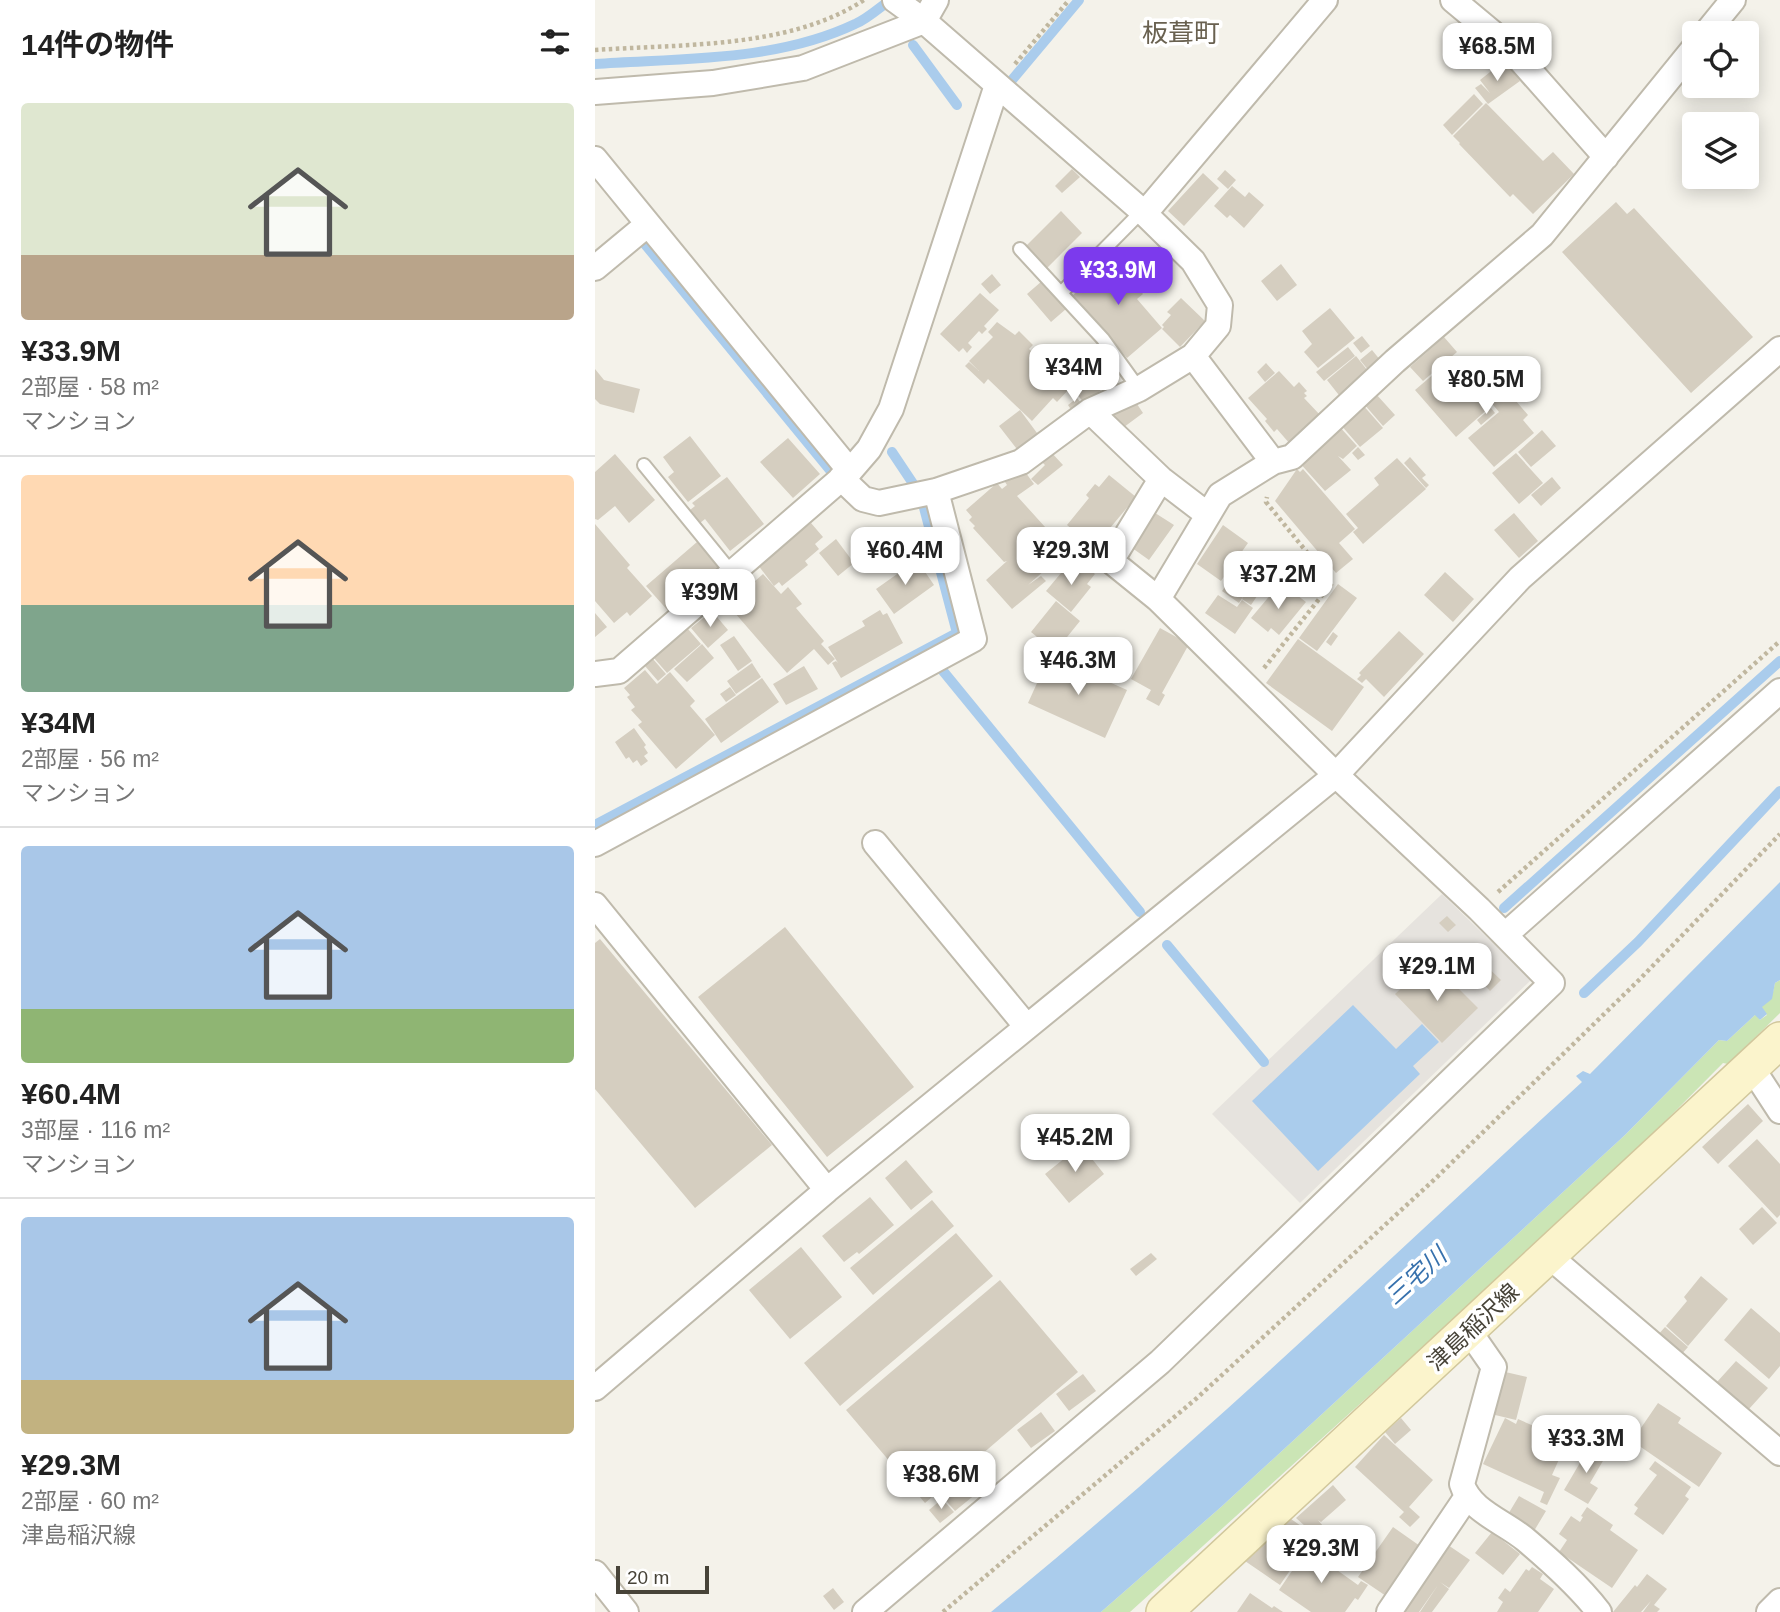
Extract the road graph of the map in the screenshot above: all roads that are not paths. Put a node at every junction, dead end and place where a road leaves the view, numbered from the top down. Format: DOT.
graph roads {
  1 [pos="1325,0"];
  2 [pos="1453,0"];
  3 [pos="1733,0"];
  4 [pos="899,3"];
  5 [pos="930,10"];
  6 [pos="1716,21"];
  7 [pos="1682,63"];
  8 [pos="997,85"];
  9 [pos="595,92"];
  10 [pos="1606,157"];
  11 [pos="595,159"];
  12 [pos="1143,212"];
  13 [pos="648,224"];
  14 [pos="1020,249"];
  15 [pos="595,268"];
  16 [pos="1061,293"];
  17 [pos="1780,349"];
  18 [pos="1193,356"];
  19 [pos="1139,389"];
  20 [pos="1090,411"];
  21 [pos="1273,462"];
  22 [pos="644,465"];
  23 [pos="846,474"];
  24 [pos="1161,478"];
  25 [pos="936,491"];
  26 [pos="1208,515"];
  27 [pos="732,573"];
  28 [pos="1159,598"];
  29 [pos="595,674"];
  30 [pos="1780,691"];
  31 [pos="1336,775"];
  32 [pos="875,843"];
  33 [pos="595,844"];
  34 [pos="595,905"];
  35 [pos="1505,935"];
  36 [pos="1027,1027"];
  37 [pos="1780,1040"];
  38 [pos="1752,1068"];
  39 [pos="1780,1111"];
  40 [pos="827,1190"];
  41 [pos="1549,1256"];
  42 [pos="1469,1331"];
  43 [pos="595,1388"];
  44 [pos="1780,1453"];
  45 [pos="1466,1498"];
  46 [pos="595,1573"];
  47 [pos="1780,1601"];
  48 [pos="626,1612"];
  49 [pos="865,1612"];
  50 [pos="1164,1612"];
  51 [pos="1389,1612"];
  52 [pos="1599,1612"];
  53 [pos="1769,1612"];
  1 -- 12 [label="street"];
  2 -- 10 [label="street"];
  3 -- 6 [label="street"];
  4 -- 5 [label="street"];
  5 -- 8 [label="street"];
  5 -- 9 [label="street"];
  7 -- 10 [label="street"];
  8 -- 12 [label="street"];
  8 -- 23 [label="street"];
  10 -- 21 [label="street"];
  11 -- 13 [label="street"];
  12 -- 16 [label="lane"];
  12 -- 18 [label="street"];
  13 -- 15 [label="street"];
  13 -- 23 [label="street"];
  14 -- 16 [label="lane"];
  16 -- 19 [label="lane"];
  17 -- 31 [label="street"];
  18 -- 19 [label="street"];
  18 -- 21 [label="street"];
  19 -- 20 [label="street"];
  20 -- 24 [label="street"];
  20 -- 25 [label="street"];
  21 -- 26 [label="street"];
  22 -- 27 [label="lane"];
  23 -- 25 [label="street"];
  23 -- 27 [label="street"];
  24 -- 26 [label="street"];
  24 -- 28 [label="street"];
  25 -- 33 [label="street"];
  26 -- 28 [label="street"];
  27 -- 29 [label="street"];
  28 -- 31 [label="street"];
  30 -- 35 [label="street"];
  31 -- 35 [label="street"];
  31 -- 36 [label="street"];
  32 -- 36 [label="street"];
  34 -- 40 [label="street"];
  35 -- 49 [label="street"];
  36 -- 40 [label="street"];
  37 -- 38 [label="main road, 津島稲沢線"];
  38 -- 39 [label="street"];
  38 -- 41 [label="main road, 津島稲沢線"];
  40 -- 43 [label="street"];
  41 -- 42 [label="main road, 津島稲沢線"];
  41 -- 44 [label="street"];
  42 -- 45 [label="street"];
  42 -- 50 [label="main road, 津島稲沢線"];
  45 -- 51 [label="street"];
  45 -- 52 [label="street"];
  46 -- 48 [label="street"];
  47 -- 53 [label="street"];
}
